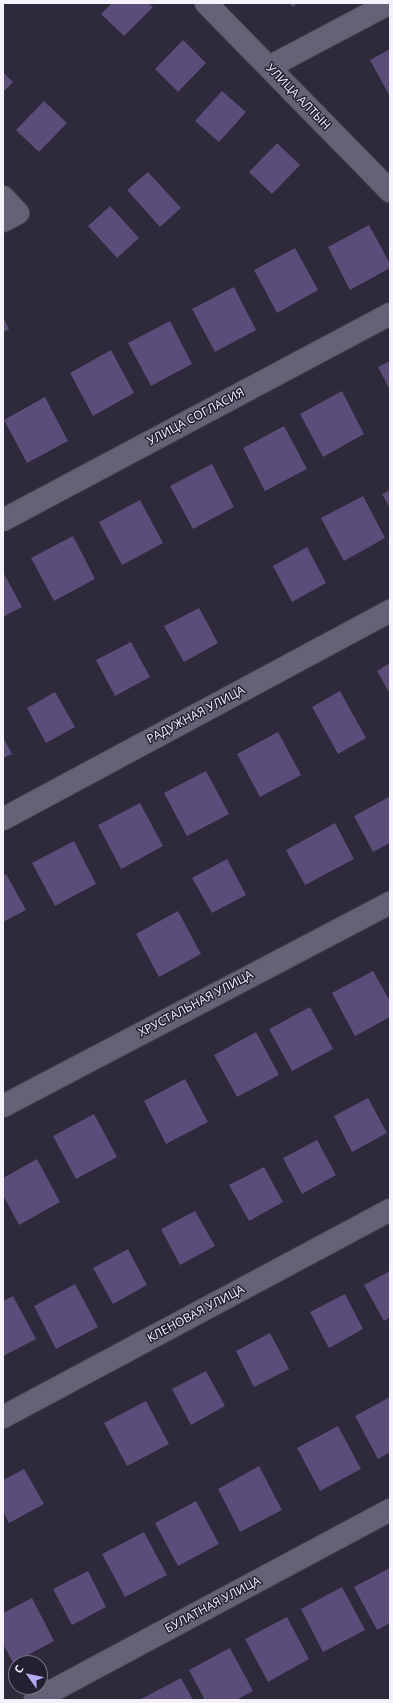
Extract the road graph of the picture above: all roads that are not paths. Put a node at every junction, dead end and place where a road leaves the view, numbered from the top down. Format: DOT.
graph roads {
  1 [pos="206,3"];
  2 [pos="390,3"];
  3 [pos="269,67"];
  4 [pos="390,191"];
  5 [pos="3,197"];
  6 [pos="11,217"];
  7 [pos="390,314"];
  8 [pos="3,520"];
  9 [pos="390,611"];
  10 [pos="3,819"];
  11 [pos="390,903"];
  12 [pos="3,1106"];
  13 [pos="390,1210"];
  14 [pos="3,1417"];
  15 [pos="390,1510"];
  16 [pos="35,1700"];
  1 -- 3 [label="street, УЛИЦА АЛТЫН"];
  2 -- 3 [label="street"];
  3 -- 4 [label="street, УЛИЦА АЛТЫН"];
  5 -- 6 [label="street"];
  7 -- 8 [label="street, УЛИЦА СОГЛАСИЯ"];
  9 -- 10 [label="street, РАДУЖНАЯ УЛИЦА"];
  11 -- 12 [label="street, ХРУСТАЛЬНАЯ УЛИЦА"];
  13 -- 14 [label="street, КЛЕНОВАЯ УЛИЦА"];
  15 -- 16 [label="street, БУЛАТНАЯ УЛИЦА"];
}
